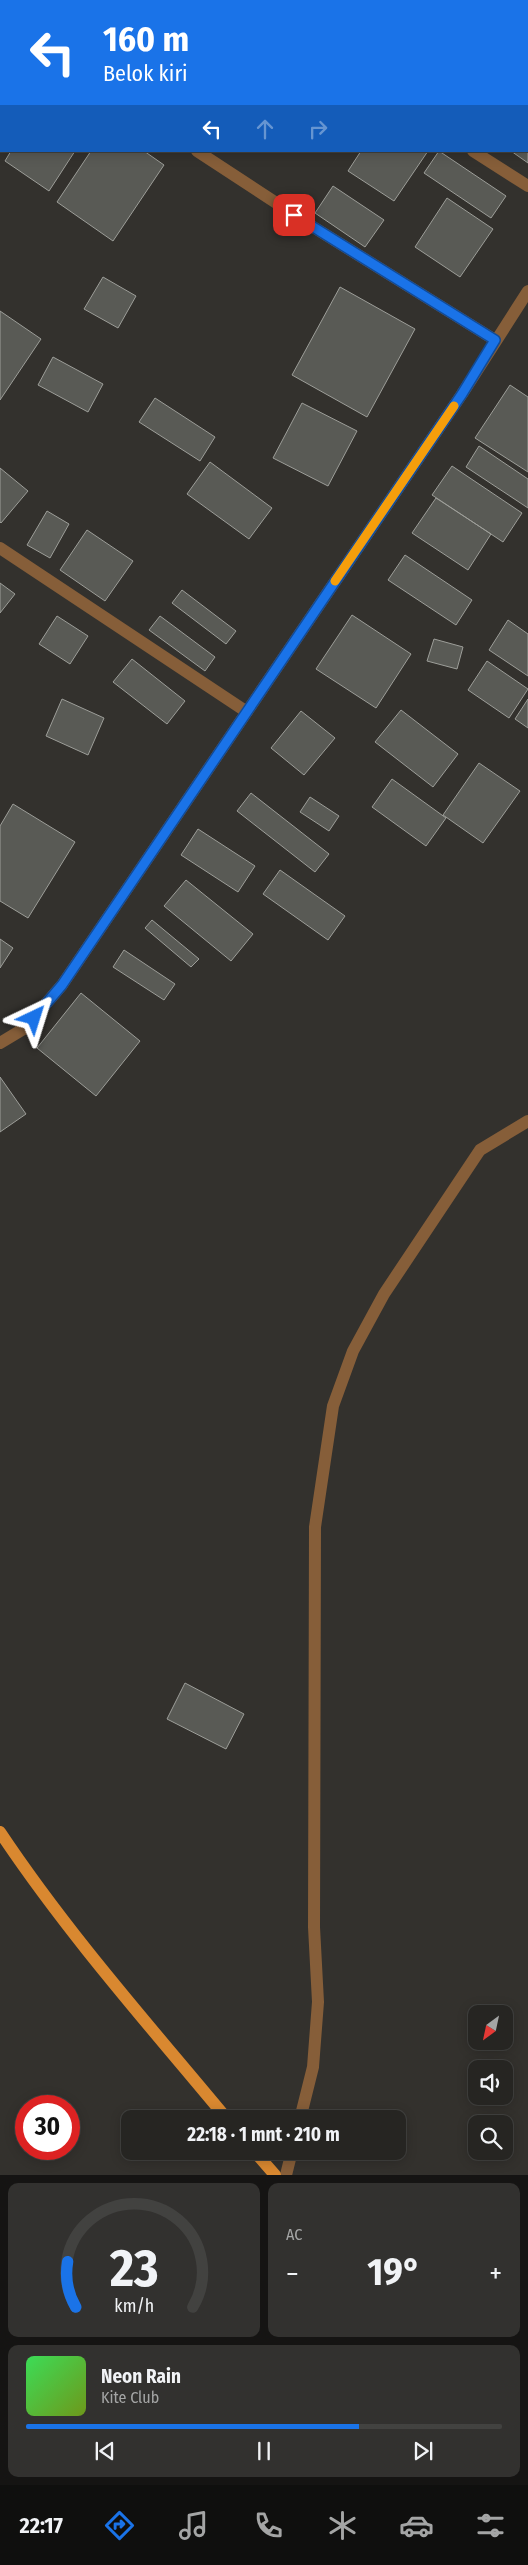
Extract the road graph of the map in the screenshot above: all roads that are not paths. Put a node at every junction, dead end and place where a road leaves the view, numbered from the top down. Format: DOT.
graph roads {
  1 [pos="199,152"];
  2 [pos="475,152"];
  3 [pos="528,186"];
  4 [pos="528,291"];
  5 [pos="495,340"];
  6 [pos="0,548"];
  7 [pos="247,712"];
  8 [pos="0,1043"];
  9 [pos="528,1121"];
  10 [pos="0,1832"];
  11 [pos="220,2110"];
  12 [pos="302,2110"];
  13 [pos="262,2160"];
  14 [pos="290,2160"];
  15 [pos="275,2175"];
  16 [pos="286,2175"];
  1 -- 5 [label="street"];
  2 -- 3 [label="street"];
  4 -- 5 [label="street"];
  5 -- 7 [label="street"];
  6 -- 7 [label="street"];
  7 -- 8 [label="street"];
  9 -- 12 [label="street"];
  10 -- 11 [label="main road"];
  13 -- 15 [label="main road"];
  14 -- 16 [label="street"];
}
